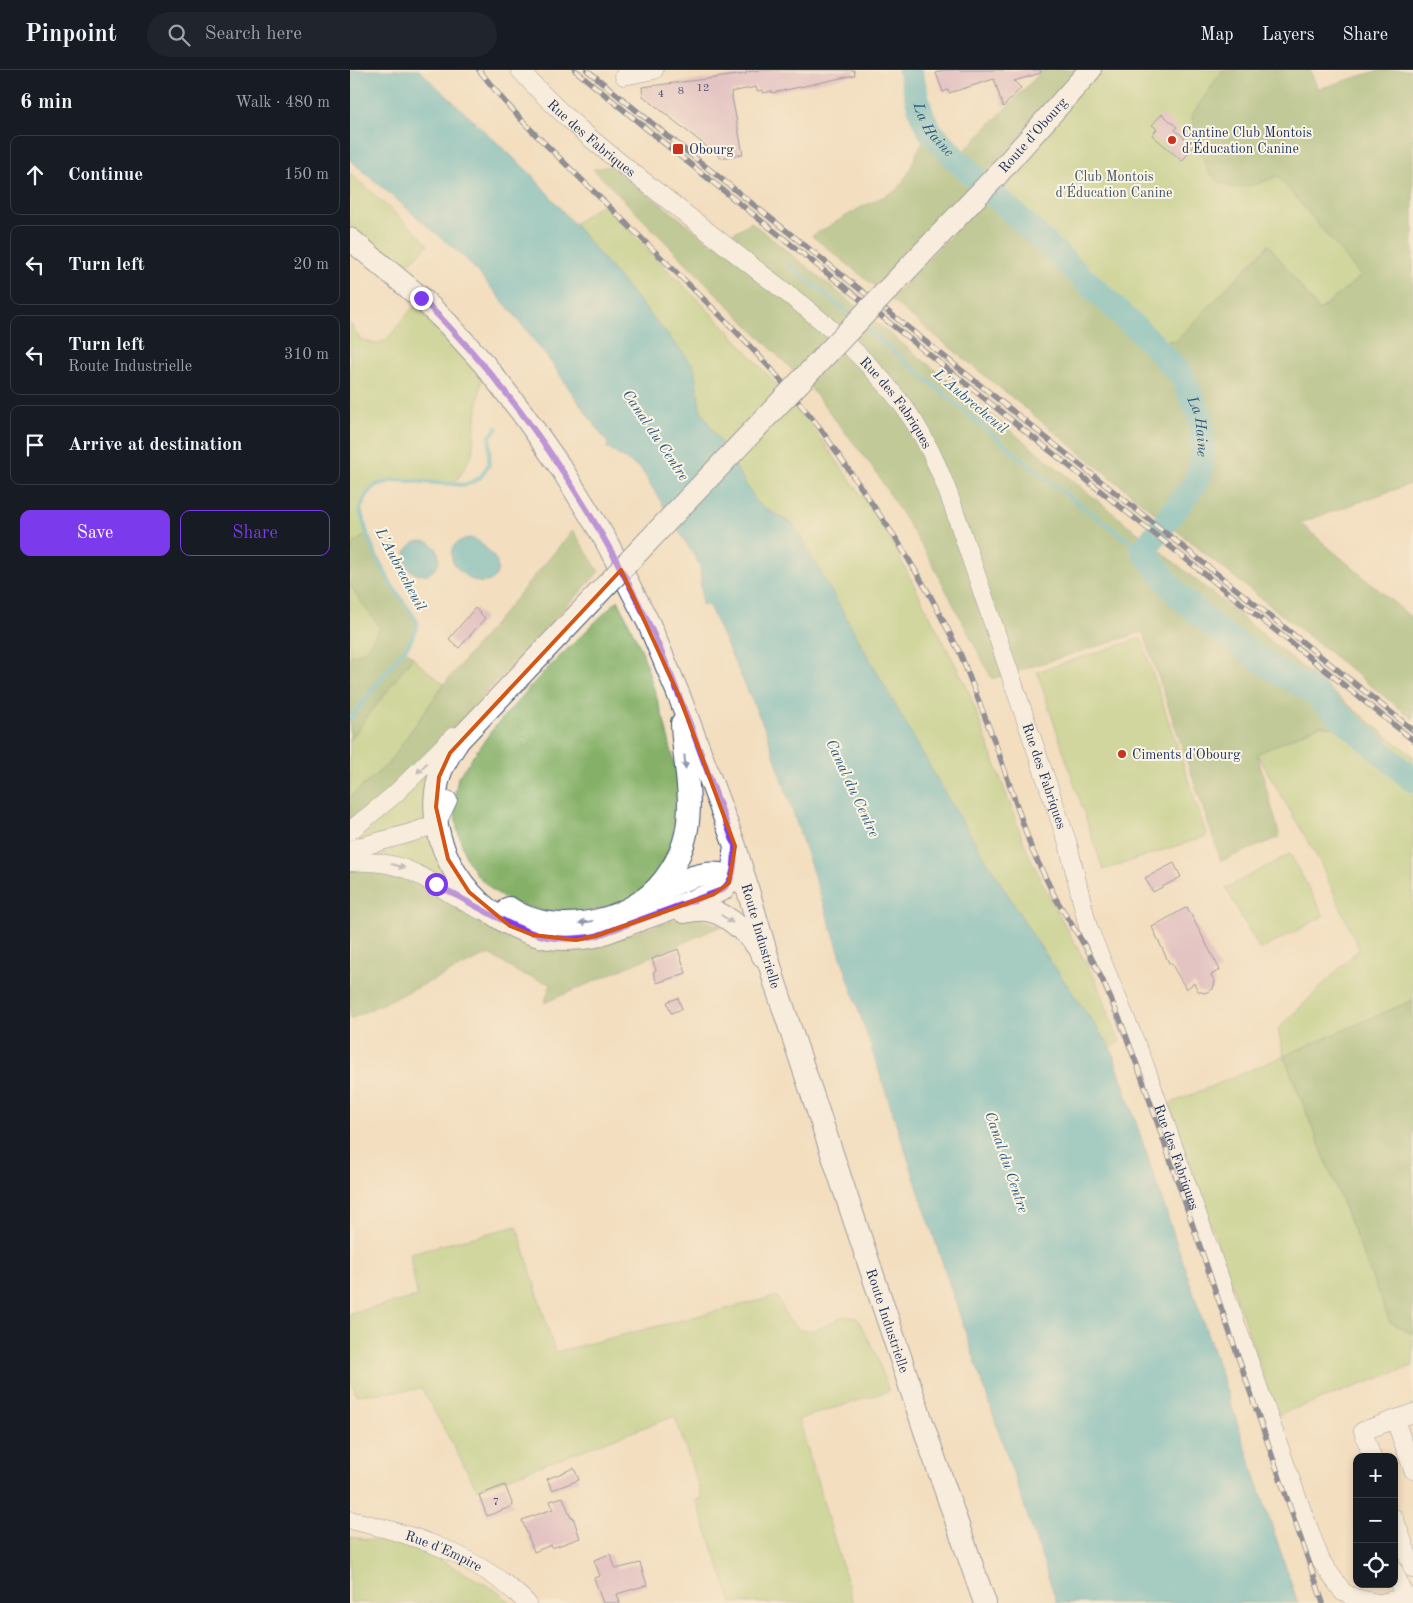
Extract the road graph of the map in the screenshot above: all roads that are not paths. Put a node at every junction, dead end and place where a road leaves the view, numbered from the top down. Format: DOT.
graph roads {
  1 [pos="520,70"];
  2 [pos="654,70"];
  3 [pos="1090,70"];
  4 [pos="624,76"];
  5 [pos="350,239"];
  6 [pos="520,675"];
  7 [pos="680,698"];
  8 [pos="495,702"];
  9 [pos="448,800"];
  10 [pos="438,820"];
  11 [pos="350,831"];
  12 [pos="350,850"];
  13 [pos="350,862"];
  14 [pos="740,883"];
  15 [pos="644,899"];
  16 [pos="503,920"];
  17 [pos="596,936"];
  18 [pos="775,982"];
  19 [pos="1413,1413"];
  20 [pos="1395,1420"];
  21 [pos="1371,1453"];
  22 [pos="1413,1470"];
  23 [pos="350,1520"];
  24 [pos="1398,1529"];
  25 [pos="1413,1569"];
  26 [pos="1398,1578"];
  27 [pos="1409,1597"];
  28 [pos="1345,1598"];
  29 [pos="527,1603"];
  30 [pos="985,1603"];
  31 [pos="1373,1603"];
  1 -- 28 [label="street, Rue des Fabriques"];
  2 -- 4 [label="street"];
  3 -- 6 [label="main road, Route d'Obourg, bridge"];
  5 -- 7 [label="main road, Route Industrielle"];
  6 -- 8 [label="main road, Route d'Obourg"];
  6 -- 11 [label="street, one-way"];
  7 -- 14 [label="main road, Route Industrielle"];
  7 -- 15 [label="main road, one-way"];
  8 -- 9 [label="main road"];
  8 -- 10 [label="main road"];
  9 -- 10 [label="street"];
  15 -- 9 [label="main road, one-way"];
  10 -- 12 [label="street"];
  10 -- 16 [label="main road"];
  13 -- 16 [label="street, one-way"];
  14 -- 15 [label="main road"];
  14 -- 17 [label="main road"];
  14 -- 18 [label="main road, Route Industrielle"];
  16 -- 17 [label="main road"];
  17 -- 18 [label="main road, one-way"];
  18 -- 30 [label="main road, Route Industrielle"];
  19 -- 20 [label="street"];
  20 -- 21 [label="street"];
  20 -- 22 [label="street"];
  23 -- 29 [label="street, Rue d'Empire"];
  24 -- 25 [label="street"];
  26 -- 27 [label="street"];
  27 -- 31 [label="street, Rue des Fabriques"];
  28 -- 31 [label="street, Rue des Fabriques"];
}
